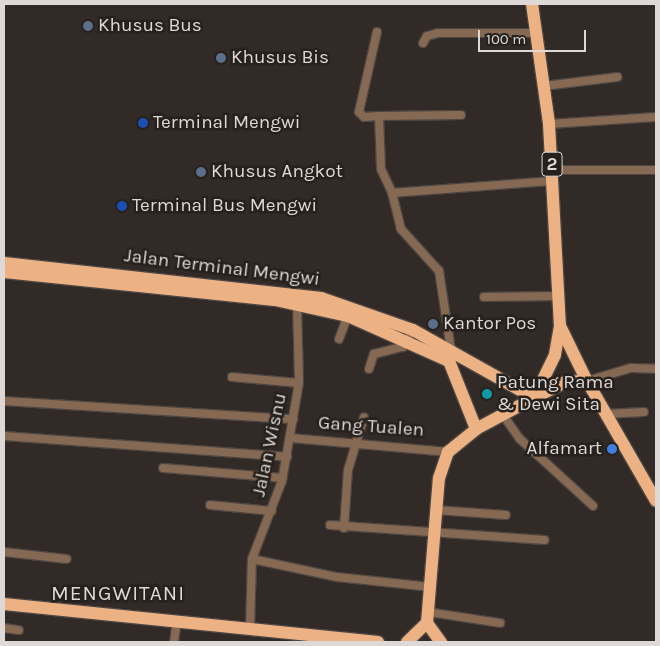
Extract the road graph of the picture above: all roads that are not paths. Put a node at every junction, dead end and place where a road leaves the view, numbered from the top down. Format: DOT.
graph roads {
  1 [pos="532,4"];
  2 [pos="376,32"];
  3 [pos="536,33"];
  4 [pos="423,43"];
  5 [pos="617,77"];
  6 [pos="544,86"];
  7 [pos="461,115"];
  8 [pos="379,116"];
  9 [pos="656,117"];
  10 [pos="549,124"];
  11 [pos="656,170"];
  12 [pos="553,176"];
  13 [pos="392,193"];
  14 [pos="4,263"];
  15 [pos="4,272"];
  16 [pos="559,296"];
  17 [pos="484,297"];
  18 [pos="297,298"];
  19 [pos="348,316"];
  20 [pos="560,326"];
  21 [pos="411,334"];
  22 [pos="339,339"];
  23 [pos="451,350"];
  24 [pos="369,369"];
  25 [pos="656,369"];
  26 [pos="232,378"];
  27 [pos="587,381"];
  28 [pos="299,383"];
  29 [pos="534,398"];
  30 [pos="4,401"];
  31 [pos="644,412"];
  32 [pos="605,414"];
  33 [pos="503,415"];
  34 [pos="364,417"];
  35 [pos="293,419"];
  36 [pos="476,429"];
  37 [pos="4,436"];
  38 [pos="291,438"];
  39 [pos="358,444"];
  40 [pos="448,452"];
  41 [pos="287,457"];
  42 [pos="163,468"];
  43 [pos="283,478"];
  44 [pos="656,501"];
  45 [pos="210,505"];
  46 [pos="593,506"];
  47 [pos="436,510"];
  48 [pos="272,511"];
  49 [pos="506,515"];
  50 [pos="330,525"];
  51 [pos="344,528"];
  52 [pos="434,534"];
  53 [pos="544,540"];
  54 [pos="4,552"];
  55 [pos="67,559"];
  56 [pos="252,559"];
  57 [pos="433,585"];
  58 [pos="4,604"];
  59 [pos="428,618"];
  60 [pos="177,620"];
  61 [pos="500,624"];
  62 [pos="4,628"];
  63 [pos="250,629"];
  64 [pos="19,630"];
  65 [pos="311,639"];
  66 [pos="174,642"];
  67 [pos="378,642"];
  68 [pos="407,642"];
  69 [pos="441,642"];
  1 -- 3 [label="highway, 2"];
  2 -- 8 [label="street"];
  3 -- 4 [label="street"];
  3 -- 6 [label="highway, 2"];
  5 -- 6 [label="street"];
  6 -- 10 [label="highway, 2"];
  7 -- 8 [label="street"];
  8 -- 13 [label="street"];
  9 -- 10 [label="street"];
  10 -- 12 [label="highway, 2"];
  11 -- 12 [label="street"];
  12 -- 13 [label="street"];
  12 -- 16 [label="highway, 2"];
  13 -- 23 [label="street"];
  14 -- 18 [label="highway, Jalan Terminal Mengwi"];
  15 -- 18 [label="highway, Jalan Terminal Mengwi"];
  16 -- 17 [label="street"];
  16 -- 20 [label="highway, 2"];
  18 -- 19 [label="highway, Jalan Terminal Mengwi"];
  18 -- 21 [label="highway, Jalan Terminal Mengwi"];
  18 -- 28 [label="street, Jalan Wisnu"];
  19 -- 21 [label="highway, Jalan Terminal Mengwi"];
  19 -- 22 [label="street"];
  20 -- 27 [label="highway, 2"];
  20 -- 29 [label="highway, 2"];
  21 -- 23 [label="highway, Jalan Terminal Mengwi"];
  21 -- 24 [label="street"];
  21 -- 36 [label="highway, Jalan Terminal Mengwi"];
  23 -- 29 [label="highway, Jalan Terminal Mengwi"];
  25 -- 27 [label="street"];
  26 -- 28 [label="street"];
  27 -- 29 [label="highway"];
  27 -- 32 [label="highway, 2"];
  28 -- 35 [label="street, Jalan Wisnu"];
  29 -- 33 [label="highway"];
  30 -- 35 [label="street"];
  31 -- 32 [label="street"];
  32 -- 44 [label="highway, 2"];
  33 -- 36 [label="highway"];
  33 -- 46 [label="street"];
  34 -- 39 [label="street"];
  35 -- 38 [label="street, Jalan Wisnu"];
  36 -- 40 [label="highway"];
  37 -- 41 [label="street"];
  38 -- 39 [label="street, Gang Tualen"];
  38 -- 41 [label="street, Jalan Wisnu"];
  39 -- 40 [label="street, Gang Tualen"];
  39 -- 51 [label="street"];
  40 -- 47 [label="highway"];
  41 -- 43 [label="street, Jalan Wisnu"];
  42 -- 43 [label="street"];
  43 -- 48 [label="street, Jalan Wisnu"];
  45 -- 48 [label="street"];
  47 -- 49 [label="street"];
  47 -- 52 [label="highway"];
  48 -- 56 [label="street, Jalan Wisnu"];
  50 -- 51 [label="street"];
  51 -- 52 [label="street"];
  52 -- 53 [label="street"];
  52 -- 57 [label="highway"];
  54 -- 55 [label="street"];
  56 -- 57 [label="street"];
  56 -- 63 [label="street, Jalan Wisnu"];
  57 -- 59 [label="highway"];
  58 -- 60 [label="highway"];
  59 -- 61 [label="street"];
  59 -- 68 [label="highway"];
  59 -- 69 [label="highway"];
  60 -- 63 [label="highway"];
  60 -- 66 [label="street"];
  62 -- 64 [label="street"];
  63 -- 65 [label="highway"];
  65 -- 67 [label="highway"];
}
